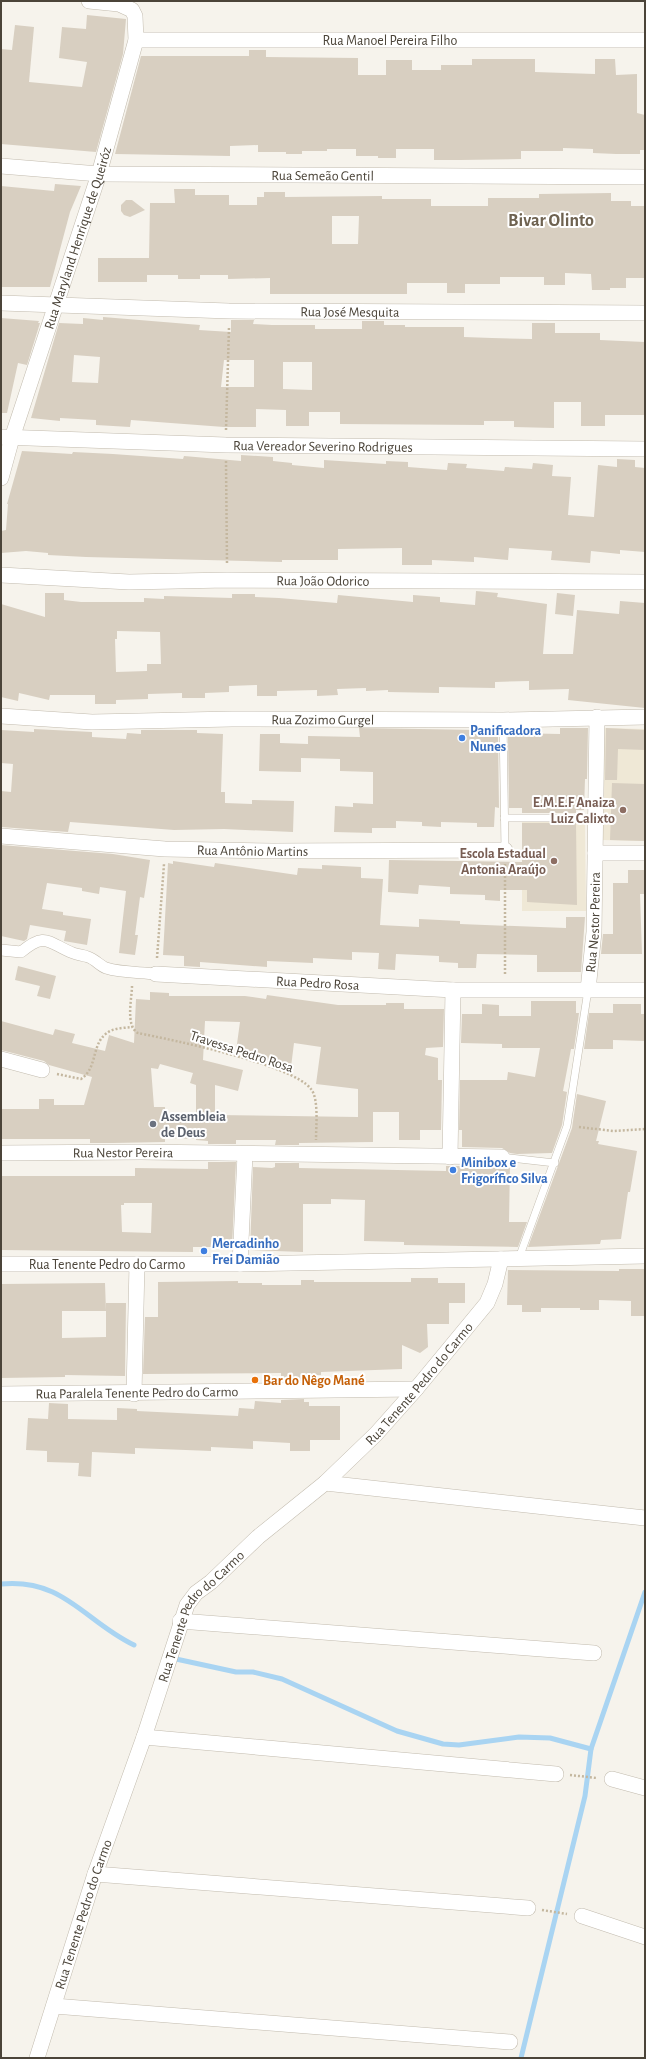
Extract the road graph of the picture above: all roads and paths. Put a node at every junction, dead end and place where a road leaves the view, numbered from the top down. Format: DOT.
graph roads {
  1 [pos="89,1"];
  2 [pos="136,40"];
  3 [pos="645,40"];
  4 [pos="1,166"];
  5 [pos="99,174"];
  6 [pos="645,177"];
  7 [pos="1,303"];
  8 [pos="54,306"];
  9 [pos="645,313"];
  10 [pos="6,437"];
  11 [pos="645,449"];
  12 [pos="1,478"];
  13 [pos="1,575"];
  14 [pos="645,582"];
  15 [pos="1,716"];
  16 [pos="597,717"];
  17 [pos="645,717"];
  18 [pos="503,720"];
  19 [pos="504,818"];
  20 [pos="596,818"];
  21 [pos="1,836"];
  22 [pos="165,849"];
  23 [pos="505,850"];
  24 [pos="596,853"];
  25 [pos="645,853"];
  26 [pos="1,950"];
  27 [pos="132,972"];
  28 [pos="156,974"];
  29 [pos="453,990"];
  30 [pos="505,990"];
  31 [pos="588,990"];
  32 [pos="645,990"];
  33 [pos="132,1027"];
  34 [pos="1,1059"];
  35 [pos="42,1070"];
  36 [pos="567,1126"];
  37 [pos="645,1129"];
  38 [pos="1,1153"];
  39 [pos="245,1154"];
  40 [pos="316,1154"];
  41 [pos="450,1157"];
  42 [pos="502,1157"];
  43 [pos="555,1163"];
  44 [pos="645,1256"];
  45 [pos="519,1258"];
  46 [pos="501,1259"];
  47 [pos="1,1264"];
  48 [pos="137,1264"];
  49 [pos="240,1264"];
  50 [pos="416,1389"];
  51 [pos="1,1394"];
  52 [pos="134,1394"];
  53 [pos="325,1483"];
  54 [pos="645,1518"];
  55 [pos="180,1621"];
  56 [pos="594,1653"];
  57 [pos="144,1736"];
  58 [pos="556,1774"];
  59 [pos="612,1779"];
  60 [pos="645,1788"];
  61 [pos="95,1874"];
  62 [pos="528,1908"];
  63 [pos="582,1916"];
  64 [pos="645,1937"];
  65 [pos="54,2006"];
  66 [pos="510,2042"];
  67 [pos="37,2058"];
  1 -- 2 [label="street, Rua Maryland Henrique de Queiróz"];
  2 -- 3 [label="street, Rua Manoel Pereira Filho"];
  2 -- 5 [label="street, Rua Maryland Henrique de Queiróz"];
  4 -- 5 [label="street, Rua Semeão Gentil"];
  5 -- 6 [label="street, Rua Semeão Gentil"];
  5 -- 8 [label="street, Rua Maryland Henrique de Queiróz"];
  7 -- 8 [label="street, Rua José Mesquita"];
  8 -- 9 [label="street, Rua José Mesquita"];
  8 -- 10 [label="street, Rua Maryland Henrique de Queiróz"];
  10 -- 11 [label="street, Rua Vereador Severino Rodrigues"];
  10 -- 12 [label="street, Rua Maryland Henrique de Queiróz"];
  13 -- 14 [label="street, Rua João Odorico"];
  15 -- 18 [label="street, Rua Zozimo Gurgel"];
  16 -- 17 [label="street, Rua Zozimo Gurgel"];
  16 -- 18 [label="street, Rua Zozimo Gurgel"];
  16 -- 20 [label="street, Rua Nestor Pereira"];
  18 -- 19 [label="lane"];
  19 -- 20 [label="lane"];
  19 -- 23 [label="lane"];
  20 -- 24 [label="street, Rua Nestor Pereira"];
  21 -- 22 [label="street, Rua Antônio Martins"];
  22 -- 23 [label="street, Rua Antônio Martins"];
  22 -- 28 [label="path"];
  23 -- 30 [label="path"];
  24 -- 25 [label="street"];
  24 -- 31 [label="street, Rua Nestor Pereira"];
  26 -- 27 [label="street, Rua Pedro Rosa"];
  27 -- 28 [label="street, Rua Pedro Rosa"];
  27 -- 33 [label="path"];
  28 -- 29 [label="street, Rua Pedro Rosa"];
  29 -- 30 [label="street, Rua Pedro Rosa"];
  29 -- 41 [label="street"];
  30 -- 31 [label="street, Rua Pedro Rosa"];
  31 -- 32 [label="street, Rua Pedro Rosa"];
  31 -- 36 [label="lane, Rua Nestor Pereira"];
  33 -- 35 [label="path"];
  33 -- 40 [label="path, Travessa Pedro Rosa"];
  34 -- 35 [label="street"];
  36 -- 37 [label="path"];
  36 -- 43 [label="lane, Rua Nestor Pereira"];
  38 -- 39 [label="street, Rua Nestor Pereira"];
  39 -- 40 [label="street, Rua Nestor Pereira"];
  39 -- 49 [label="street"];
  40 -- 41 [label="street, Rua Nestor Pereira"];
  41 -- 42 [label="street, Rua Nestor Pereira"];
  42 -- 43 [label="lane, Rua Nestor Pereira"];
  43 -- 45 [label="lane, Rua Nestor Pereira"];
  44 -- 45 [label="street, Rua Tenente Pedro do Carmo"];
  45 -- 46 [label="street, Rua Tenente Pedro do Carmo"];
  46 -- 49 [label="street, Rua Tenente Pedro do Carmo"];
  46 -- 50 [label="street, Rua Tenente Pedro do Carmo"];
  47 -- 48 [label="street, Rua Tenente Pedro do Carmo"];
  48 -- 49 [label="street, Rua Tenente Pedro do Carmo"];
  48 -- 52 [label="street"];
  50 -- 52 [label="street, Rua Paralela Tenente Pedro do Carmo"];
  50 -- 53 [label="street, Rua Tenente Pedro do Carmo"];
  51 -- 52 [label="street, Rua Paralela Tenente Pedro do Carmo"];
  53 -- 54 [label="street"];
  53 -- 55 [label="street, Rua Tenente Pedro do Carmo"];
  55 -- 56 [label="street"];
  55 -- 57 [label="street, Rua Tenente Pedro do Carmo"];
  57 -- 58 [label="street"];
  57 -- 61 [label="street, Rua Tenente Pedro do Carmo"];
  58 -- 59 [label="path"];
  59 -- 60 [label="street"];
  61 -- 62 [label="street"];
  61 -- 65 [label="street, Rua Tenente Pedro do Carmo"];
  62 -- 63 [label="path"];
  63 -- 64 [label="street"];
  65 -- 66 [label="street"];
  65 -- 67 [label="street, Rua Tenente Pedro do Carmo"];
}
